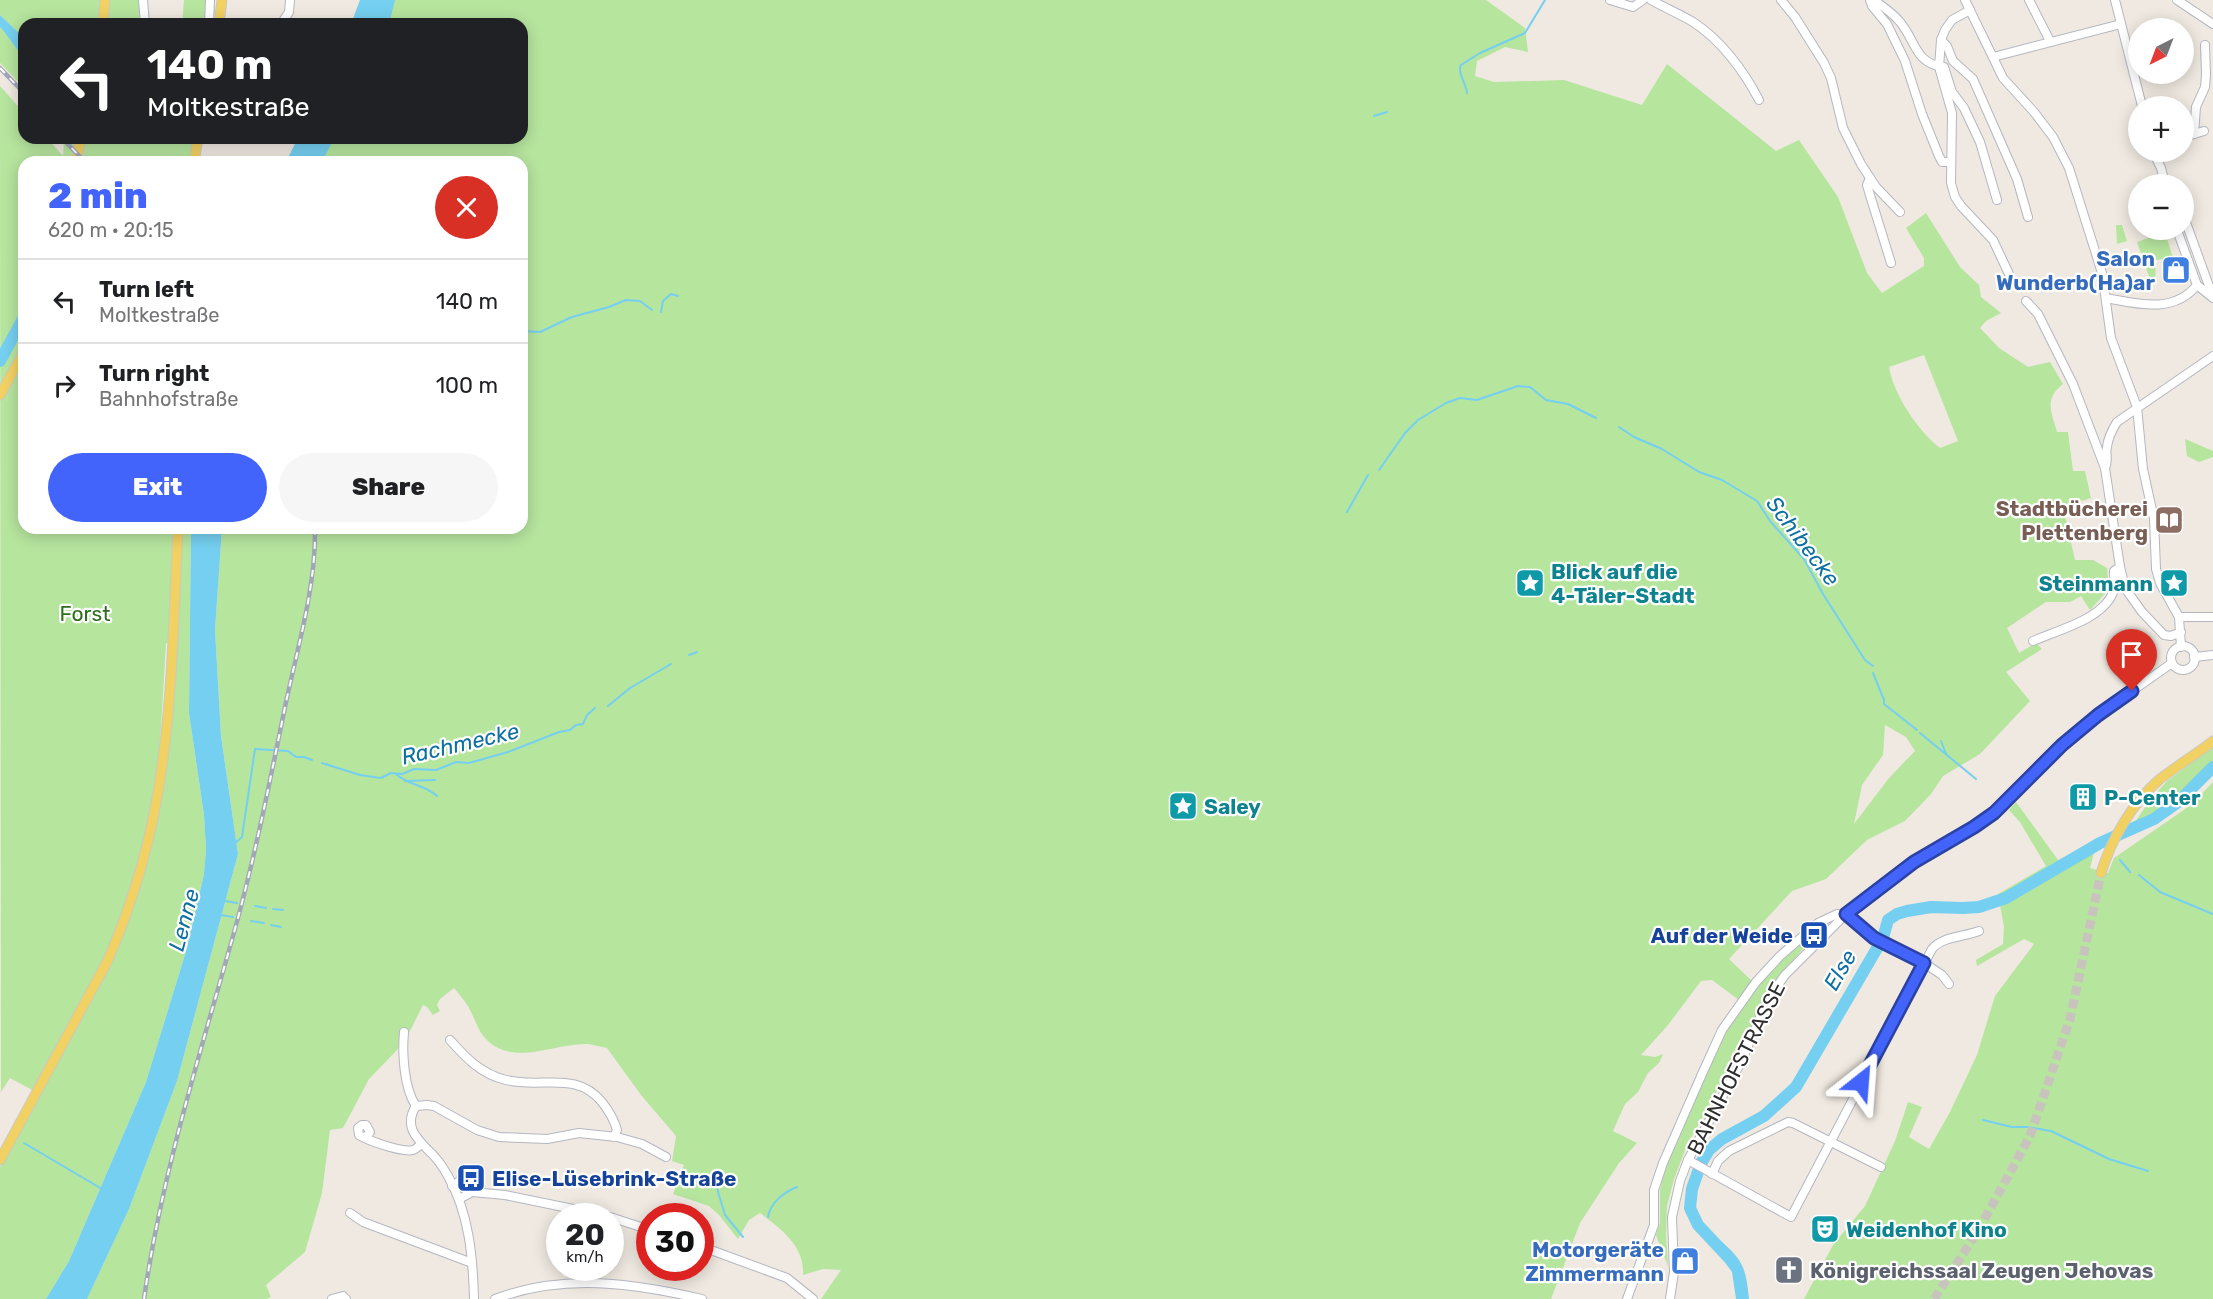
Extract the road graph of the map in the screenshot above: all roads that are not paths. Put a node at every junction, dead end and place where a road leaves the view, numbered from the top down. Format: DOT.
graph roads {
  1 [pos="105,0"];
  2 [pos="143,0"];
  3 [pos="210,0"];
  4 [pos="222,0"];
  5 [pos="290,0"];
  6 [pos="1610,0"];
  7 [pos="1643,0"];
  8 [pos="1652,0"];
  9 [pos="1781,0"];
  10 [pos="1872,0"];
  11 [pos="1965,0"];
  12 [pos="2029,0"];
  13 [pos="2115,0"];
  14 [pos="2177,0"];
  15 [pos="1970,10"];
  16 [pos="104,18"];
  17 [pos="144,18"];
  18 [pos="209,18"];
  19 [pos="220,18"];
  20 [pos="285,18"];
  21 [pos="2121,24"];
  22 [pos="2213,24"];
  23 [pos="1941,40"];
  24 [pos="2050,41"];
  25 [pos="2205,45"];
  26 [pos="1993,57"];
  27 [pos="1939,67"];
  28 [pos="2139,96"];
  29 [pos="1759,100"];
  30 [pos="2204,131"];
  31 [pos="2194,134"];
  32 [pos="1950,162"];
  33 [pos="1870,178"];
  34 [pos="1997,200"];
  35 [pos="1900,212"];
  36 [pos="2028,217"];
  37 [pos="2181,240"];
  38 [pos="2193,240"];
  39 [pos="1891,263"];
  40 [pos="2009,274"];
  41 [pos="2210,280"];
  42 [pos="2197,285"];
  43 [pos="2106,298"];
  44 [pos="2213,298"];
  45 [pos="2026,301"];
  46 [pos="2213,357"];
  47 [pos="18,363"];
  48 [pos="0,395"];
  49 [pos="2137,407"];
  50 [pos="2105,468"];
  51 [pos="178,534"];
  52 [pos="2120,567"];
  53 [pos="2179,617"];
  54 [pos="2213,617"];
  55 [pos="2181,632"];
  56 [pos="2033,640"];
  57 [pos="2181,647"];
  58 [pos="2213,655"];
  59 [pos="2194,657"];
  60 [pos="2172,663"];
  61 [pos="2213,741"];
  62 [pos="2101,873"];
  63 [pos="1846,914"];
  64 [pos="1979,931"];
  65 [pos="1924,963"];
  66 [pos="1949,984"];
  67 [pos="404,1032"];
  68 [pos="450,1040"];
  69 [pos="416,1107"];
  70 [pos="366,1137"];
  71 [pos="614,1137"];
  72 [pos="1829,1141"];
  73 [pos="421,1144"];
  74 [pos="666,1157"];
  75 [pos="0,1160"];
  76 [pos="1692,1162"];
  77 [pos="1881,1167"];
  78 [pos="1710,1172"];
  79 [pos="454,1185"];
  80 [pos="472,1192"];
  81 [pos="459,1199"];
  82 [pos="546,1204"];
  83 [pos="350,1213"];
  84 [pos="714,1251"];
  85 [pos="472,1263"];
  86 [pos="332,1299"];
  87 [pos="346,1299"];
  88 [pos="474,1299"];
  89 [pos="495,1299"];
  90 [pos="702,1299"];
  91 [pos="813,1299"];
  92 [pos="1627,1299"];
  93 [pos="1670,1299"];
  1 -- 16 [label="main road"];
  2 -- 17 [label="street"];
  3 -- 18 [label="street"];
  4 -- 19 [label="main road"];
  5 -- 20 [label="street"];
  6 -- 7 [label="street"];
  8 -- 29 [label="street"];
  9 -- 33 [label="street"];
  10 -- 27 [label="street"];
  10 -- 32 [label="street"];
  11 -- 15 [label="street"];
  12 -- 24 [label="street"];
  13 -- 21 [label="street"];
  14 -- 22 [label="street"];
  15 -- 23 [label="street"];
  15 -- 26 [label="street"];
  21 -- 24 [label="street"];
  21 -- 28 [label="street"];
  23 -- 27 [label="street"];
  23 -- 36 [label="street"];
  24 -- 26 [label="street"];
  25 -- 31 [label="street"];
  26 -- 43 [label="street"];
  27 -- 32 [label="street"];
  27 -- 34 [label="street"];
  30 -- 31 [label="street"];
  32 -- 40 [label="street"];
  33 -- 35 [label="street"];
  33 -- 39 [label="street"];
  37 -- 42 [label="street"];
  38 -- 41 [label="street"];
  41 -- 42 [label="street"];
  41 -- 44 [label="street"];
  42 -- 43 [label="street"];
  42 -- 44 [label="street"];
  43 -- 49 [label="street"];
  45 -- 50 [label="street"];
  46 -- 49 [label="street"];
  47 -- 48 [label="main road"];
  49 -- 50 [label="street"];
  49 -- 53 [label="street"];
  50 -- 52 [label="street"];
  51 -- 75 [label="main road"];
  52 -- 55 [label="street"];
  52 -- 56 [label="street"];
  53 -- 54 [label="street"];
  53 -- 55 [label="street"];
  55 -- 57 [label="street"];
  57 -- 59 [label="street"];
  57 -- 60 [label="street"];
  58 -- 59 [label="street"];
  59 -- 60 [label="street"];
  60 -- 63 [label="street, BAHNHOFSTRASSE"];
  61 -- 62 [label="main road"];
  63 -- 65 [label="street"];
  63 -- 76 [label="street, BAHNHOFSTRASSE"];
  63 -- 92 [label="street"];
  64 -- 65 [label="street"];
  65 -- 66 [label="street"];
  65 -- 72 [label="street"];
  67 -- 69 [label="street"];
  68 -- 71 [label="street"];
  69 -- 71 [label="street"];
  69 -- 73 [label="street"];
  70 -- 73 [label="street"];
  71 -- 74 [label="street"];
  72 -- 77 [label="street"];
  72 -- 78 [label="street"];
  72 -- 78 [label="street"];
  73 -- 79 [label="street"];
  76 -- 78 [label="street"];
  76 -- 93 [label="street, BAHNHOFSTRASSE"];
  79 -- 80 [label="street"];
  79 -- 81 [label="street"];
  80 -- 81 [label="street"];
  80 -- 82 [label="street"];
  81 -- 85 [label="street"];
  83 -- 85 [label="street"];
  84 -- 91 [label="street"];
  85 -- 88 [label="street"];
  86 -- 87 [label="street"];
  89 -- 90 [label="street"];
}
